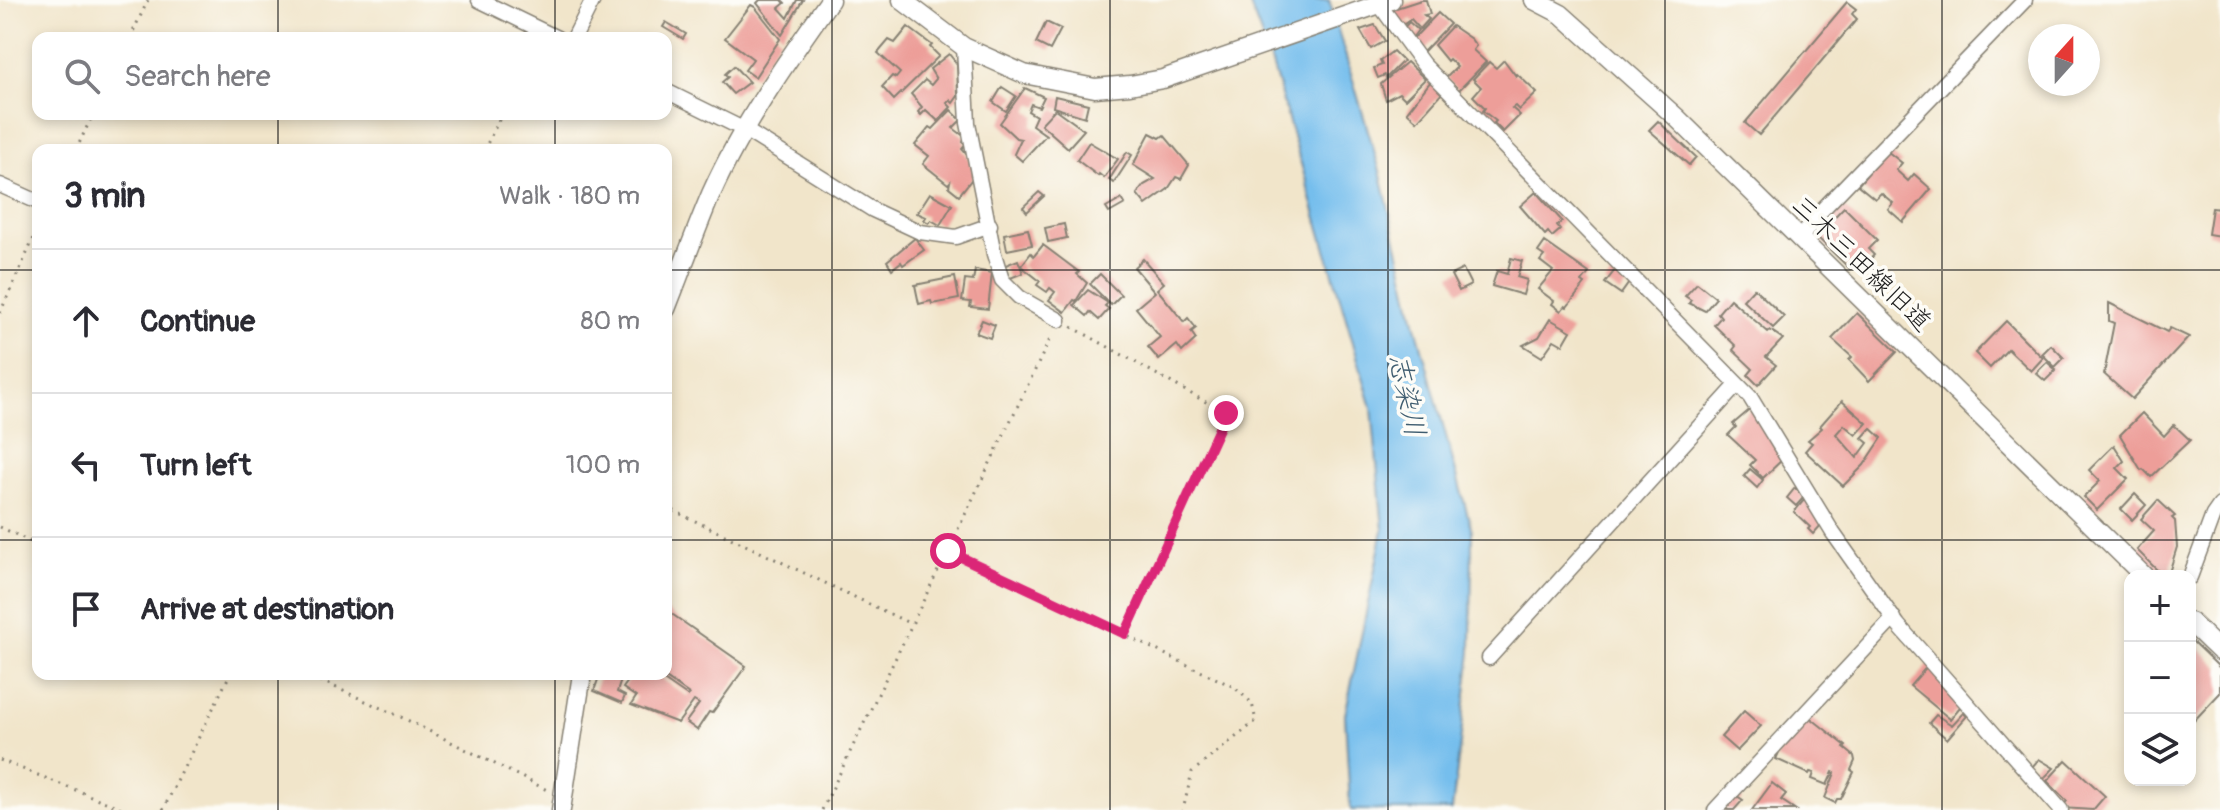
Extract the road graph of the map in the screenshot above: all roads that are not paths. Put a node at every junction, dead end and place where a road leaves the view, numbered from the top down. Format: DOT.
graph roads {
  1 [pos="593,0"];
  2 [pos="830,0"];
  3 [pos="902,0"];
  4 [pos="1534,0"];
  5 [pos="2025,0"];
  6 [pos="484,1"];
  7 [pos="1384,1"];
  8 [pos="545,32"];
  9 [pos="577,32"];
  10 [pos="964,47"];
  11 [pos="672,94"];
  12 [pos="745,130"];
  13 [pos="0,185"];
  14 [pos="32,199"];
  15 [pos="990,225"];
  16 [pos="1799,240"];
  17 [pos="672,294"];
  18 [pos="1059,320"];
  19 [pos="1737,385"];
  20 [pos="2220,505"];
  21 [pos="2138,570"];
  22 [pos="2193,570"];
  23 [pos="1894,618"];
  24 [pos="2196,628"];
  25 [pos="2220,651"];
  26 [pos="1489,658"];
  27 [pos="581,680"];
  28 [pos="561,804"];
  29 [pos="1715,810"];
  30 [pos="2061,810"];
  1 -- 9 [label="street"];
  2 -- 12 [label="street"];
  3 -- 10 [label="street"];
  4 -- 16 [label="street, 三木三田線旧道"];
  5 -- 16 [label="street"];
  6 -- 8 [label="street"];
  7 -- 10 [label="street"];
  7 -- 19 [label="street"];
  10 -- 15 [label="street"];
  11 -- 12 [label="street"];
  12 -- 15 [label="street"];
  12 -- 17 [label="street"];
  13 -- 14 [label="street"];
  15 -- 18 [label="street"];
  16 -- 21 [label="street, 三木三田線旧道"];
  19 -- 23 [label="street"];
  19 -- 26 [label="street"];
  20 -- 22 [label="street"];
  23 -- 29 [label="street"];
  23 -- 30 [label="street"];
  24 -- 25 [label="street"];
  27 -- 28 [label="street"];
}
